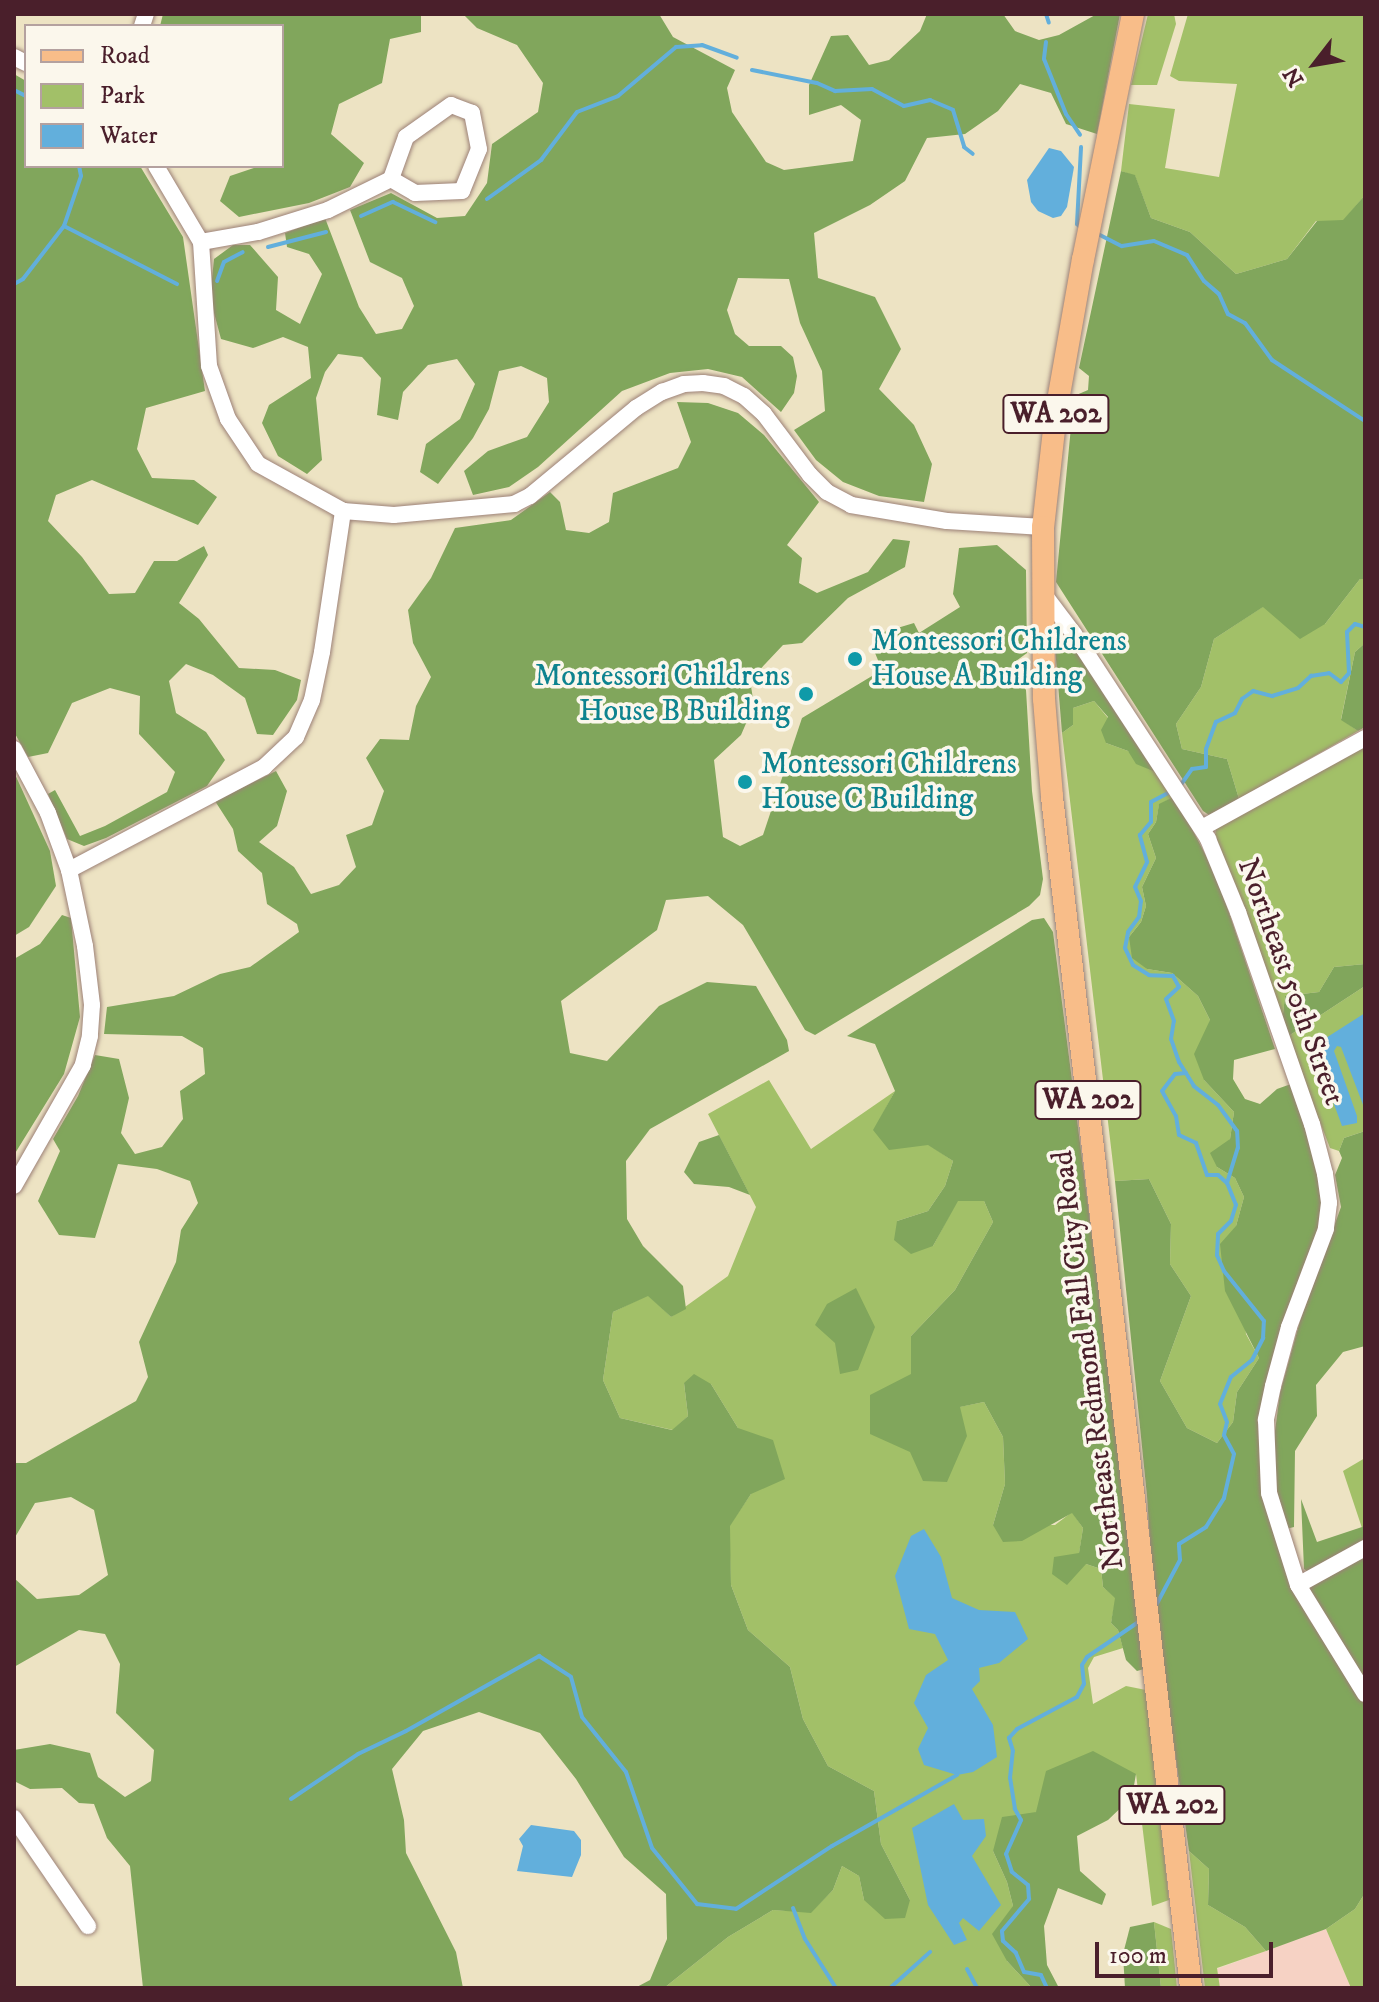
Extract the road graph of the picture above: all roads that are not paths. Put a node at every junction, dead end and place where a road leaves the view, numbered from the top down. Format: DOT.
graph roads {
  1 [pos="1133,14"];
  2 [pos="157,168"];
  3 [pos="391,179"];
  4 [pos="201,242"];
  5 [pos="343,511"];
  6 [pos="1043,527"];
  7 [pos="1043,593"];
  8 [pos="1365,738"];
  9 [pos="14,749"];
  10 [pos="1202,828"];
  11 [pos="69,870"];
  12 [pos="14,1186"];
  13 [pos="1365,1548"];
  14 [pos="1298,1585"];
  15 [pos="1365,1694"];
  16 [pos="14,1818"];
  17 [pos="88,1926"];
  18 [pos="1191,1988"];
  1 -- 6 [label="main road, Northeast Redmond Fall City Road / WA 202"];
  2 -- 4 [label="street"];
  3 -- 3 [label="street"];
  3 -- 4 [label="street"];
  4 -- 5 [label="street"];
  5 -- 6 [label="street"];
  5 -- 11 [label="street"];
  6 -- 7 [label="main road, Northeast Redmond Fall City Road / WA 202"];
  7 -- 10 [label="street, Northeast 50th Street"];
  7 -- 18 [label="main road, Northeast Redmond Fall City Road / WA 202"];
  8 -- 10 [label="street"];
  9 -- 11 [label="street"];
  10 -- 14 [label="street, Northeast 50th Street"];
  11 -- 12 [label="street"];
  13 -- 14 [label="street"];
  14 -- 15 [label="street, Northeast 50th Street"];
  16 -- 17 [label="street"];
}
